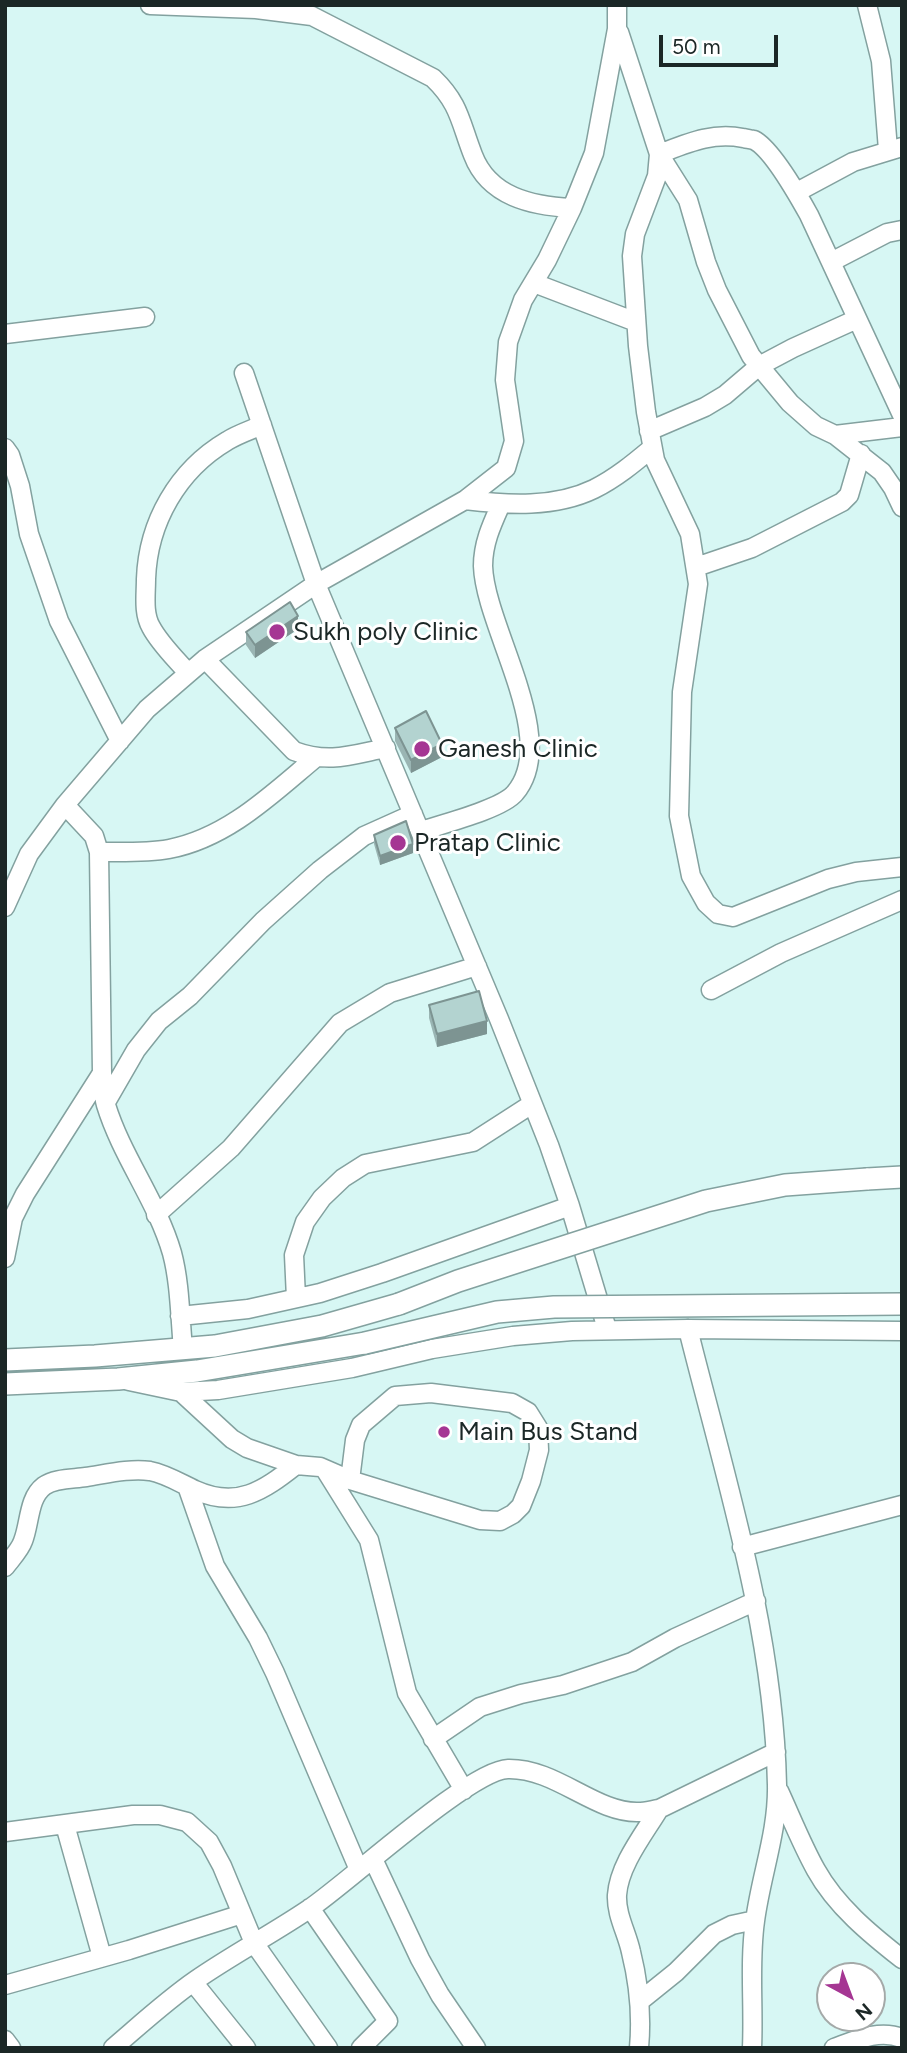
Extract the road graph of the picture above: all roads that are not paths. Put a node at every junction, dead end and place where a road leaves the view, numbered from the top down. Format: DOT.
graph roads {
  1 [pos="150,5"];
  2 [pos="618,5"];
  3 [pos="867,5"];
  4 [pos="273,8"];
  5 [pos="617,29"];
  6 [pos="895,149"];
  7 [pos="659,154"];
  8 [pos="797,192"];
  9 [pos="572,208"];
  10 [pos="902,230"];
  11 [pos="831,262"];
  12 [pos="534,283"];
  13 [pos="145,317"];
  14 [pos="857,319"];
  15 [pos="636,322"];
  16 [pos="5,334"];
  17 [pos="759,366"];
  18 [pos="244,373"];
  19 [pos="902,415"];
  20 [pos="262,425"];
  21 [pos="902,427"];
  22 [pos="835,435"];
  23 [pos="651,440"];
  24 [pos="5,448"];
  25 [pos="861,454"];
  26 [pos="465,500"];
  27 [pos="501,504"];
  28 [pos="902,507"];
  29 [pos="696,567"];
  30 [pos="316,584"];
  31 [pos="205,659"];
  32 [pos="188,673"];
  33 [pos="120,741"];
  34 [pos="386,748"];
  35 [pos="314,759"];
  36 [pos="65,805"];
  37 [pos="413,814"];
  38 [pos="421,831"];
  39 [pos="99,852"];
  40 [pos="902,866"];
  41 [pos="902,900"];
  42 [pos="5,907"];
  43 [pos="477,965"];
  44 [pos="711,990"];
  45 [pos="102,1073"];
  46 [pos="106,1102"];
  47 [pos="532,1104"];
  48 [pos="902,1177"];
  49 [pos="570,1206"];
  50 [pos="156,1214"];
  51 [pos="5,1258"];
  52 [pos="296,1298"];
  53 [pos="902,1304"];
  54 [pos="180,1316"];
  55 [pos="607,1329"];
  56 [pos="688,1329"];
  57 [pos="902,1331"];
  58 [pos="183,1349"];
  59 [pos="5,1360"];
  60 [pos="118,1379"];
  61 [pos="5,1384"];
  62 [pos="181,1392"];
  63 [pos="296,1465"];
  64 [pos="326,1471"];
  65 [pos="350,1480"];
  66 [pos="187,1486"];
  67 [pos="902,1505"];
  68 [pos="742,1547"];
  69 [pos="5,1567"];
  70 [pos="755,1601"];
  71 [pos="433,1739"];
  72 [pos="776,1752"];
  73 [pos="778,1788"];
  74 [pos="464,1790"];
  75 [pos="659,1809"];
  76 [pos="65,1825"];
  77 [pos="5,1832"];
  78 [pos="366,1864"];
  79 [pos="310,1908"];
  80 [pos="242,1914"];
  81 [pos="755,1920"];
  82 [pos="254,1943"];
  83 [pos="102,1957"];
  84 [pos="902,1959"];
  85 [pos="193,1982"];
  86 [pos="5,1985"];
  87 [pos="640,2001"];
  88 [pos="902,2038"];
  89 [pos="5,2040"];
  90 [pos="11,2048"];
  91 [pos="113,2048"];
  92 [pos="246,2048"];
  93 [pos="328,2048"];
  94 [pos="361,2048"];
  95 [pos="476,2048"];
  96 [pos="639,2048"];
  97 [pos="752,2048"];
  98 [pos="834,2048"];
  1 -- 4 [label="street"];
  2 -- 5 [label="street"];
  3 -- 6 [label="street"];
  4 -- 9 [label="street"];
  5 -- 7 [label="street"];
  5 -- 9 [label="street"];
  6 -- 8 [label="street"];
  7 -- 8 [label="street"];
  7 -- 15 [label="street"];
  7 -- 17 [label="street"];
  8 -- 11 [label="street"];
  9 -- 12 [label="street"];
  10 -- 11 [label="street"];
  11 -- 14 [label="street"];
  12 -- 15 [label="street"];
  12 -- 26 [label="street"];
  13 -- 16 [label="street"];
  14 -- 17 [label="street"];
  14 -- 19 [label="street"];
  15 -- 23 [label="street"];
  17 -- 22 [label="street"];
  17 -- 23 [label="street"];
  18 -- 20 [label="street"];
  20 -- 30 [label="street"];
  20 -- 32 [label="street"];
  21 -- 22 [label="street"];
  22 -- 25 [label="street"];
  23 -- 27 [label="street"];
  23 -- 29 [label="street"];
  24 -- 33 [label="street"];
  25 -- 28 [label="street"];
  25 -- 29 [label="street"];
  26 -- 27 [label="street"];
  26 -- 30 [label="street"];
  27 -- 38 [label="street"];
  29 -- 40 [label="street"];
  30 -- 31 [label="street"];
  30 -- 34 [label="street"];
  31 -- 32 [label="street"];
  31 -- 35 [label="street"];
  32 -- 33 [label="street"];
  33 -- 36 [label="street"];
  34 -- 35 [label="street"];
  34 -- 37 [label="street"];
  35 -- 39 [label="street"];
  36 -- 39 [label="street"];
  36 -- 42 [label="street"];
  37 -- 38 [label="street"];
  37 -- 46 [label="street"];
  38 -- 43 [label="street"];
  39 -- 45 [label="street"];
  41 -- 44 [label="street"];
  43 -- 47 [label="street"];
  43 -- 50 [label="street"];
  45 -- 46 [label="street"];
  45 -- 51 [label="street"];
  46 -- 50 [label="street"];
  47 -- 49 [label="street"];
  47 -- 52 [label="street"];
  48 -- 58 [label="main road, bridge"];
  49 -- 52 [label="street"];
  49 -- 55 [label="street"];
  50 -- 54 [label="street"];
  52 -- 54 [label="street"];
  53 -- 60 [label="main road, bridge"];
  54 -- 58 [label="street"];
  55 -- 56 [label="street"];
  55 -- 62 [label="street"];
  56 -- 57 [label="street"];
  56 -- 68 [label="street"];
  58 -- 59 [label="main road"];
  60 -- 61 [label="main road"];
  60 -- 62 [label="street"];
  62 -- 63 [label="street"];
  63 -- 64 [label="street"];
  63 -- 66 [label="street"];
  64 -- 65 [label="street"];
  64 -- 71 [label="street"];
  65 -- 65 [label="street"];
  66 -- 69 [label="street"];
  66 -- 78 [label="street"];
  67 -- 68 [label="street"];
  68 -- 70 [label="street"];
  70 -- 71 [label="street"];
  70 -- 72 [label="street"];
  71 -- 74 [label="street"];
  72 -- 73 [label="street"];
  72 -- 75 [label="street"];
  73 -- 81 [label="street"];
  73 -- 84 [label="street"];
  74 -- 75 [label="street"];
  74 -- 78 [label="street"];
  75 -- 87 [label="street"];
  76 -- 77 [label="street"];
  76 -- 80 [label="street"];
  76 -- 83 [label="street"];
  78 -- 79 [label="street"];
  78 -- 95 [label="street"];
  79 -- 82 [label="street"];
  79 -- 94 [label="street"];
  80 -- 82 [label="street"];
  80 -- 83 [label="street"];
  81 -- 87 [label="street"];
  81 -- 97 [label="street"];
  82 -- 85 [label="street"];
  82 -- 93 [label="street"];
  83 -- 86 [label="street"];
  85 -- 91 [label="street"];
  85 -- 92 [label="street"];
  87 -- 96 [label="street"];
  88 -- 98 [label="street"];
  89 -- 90 [label="street"];
}
